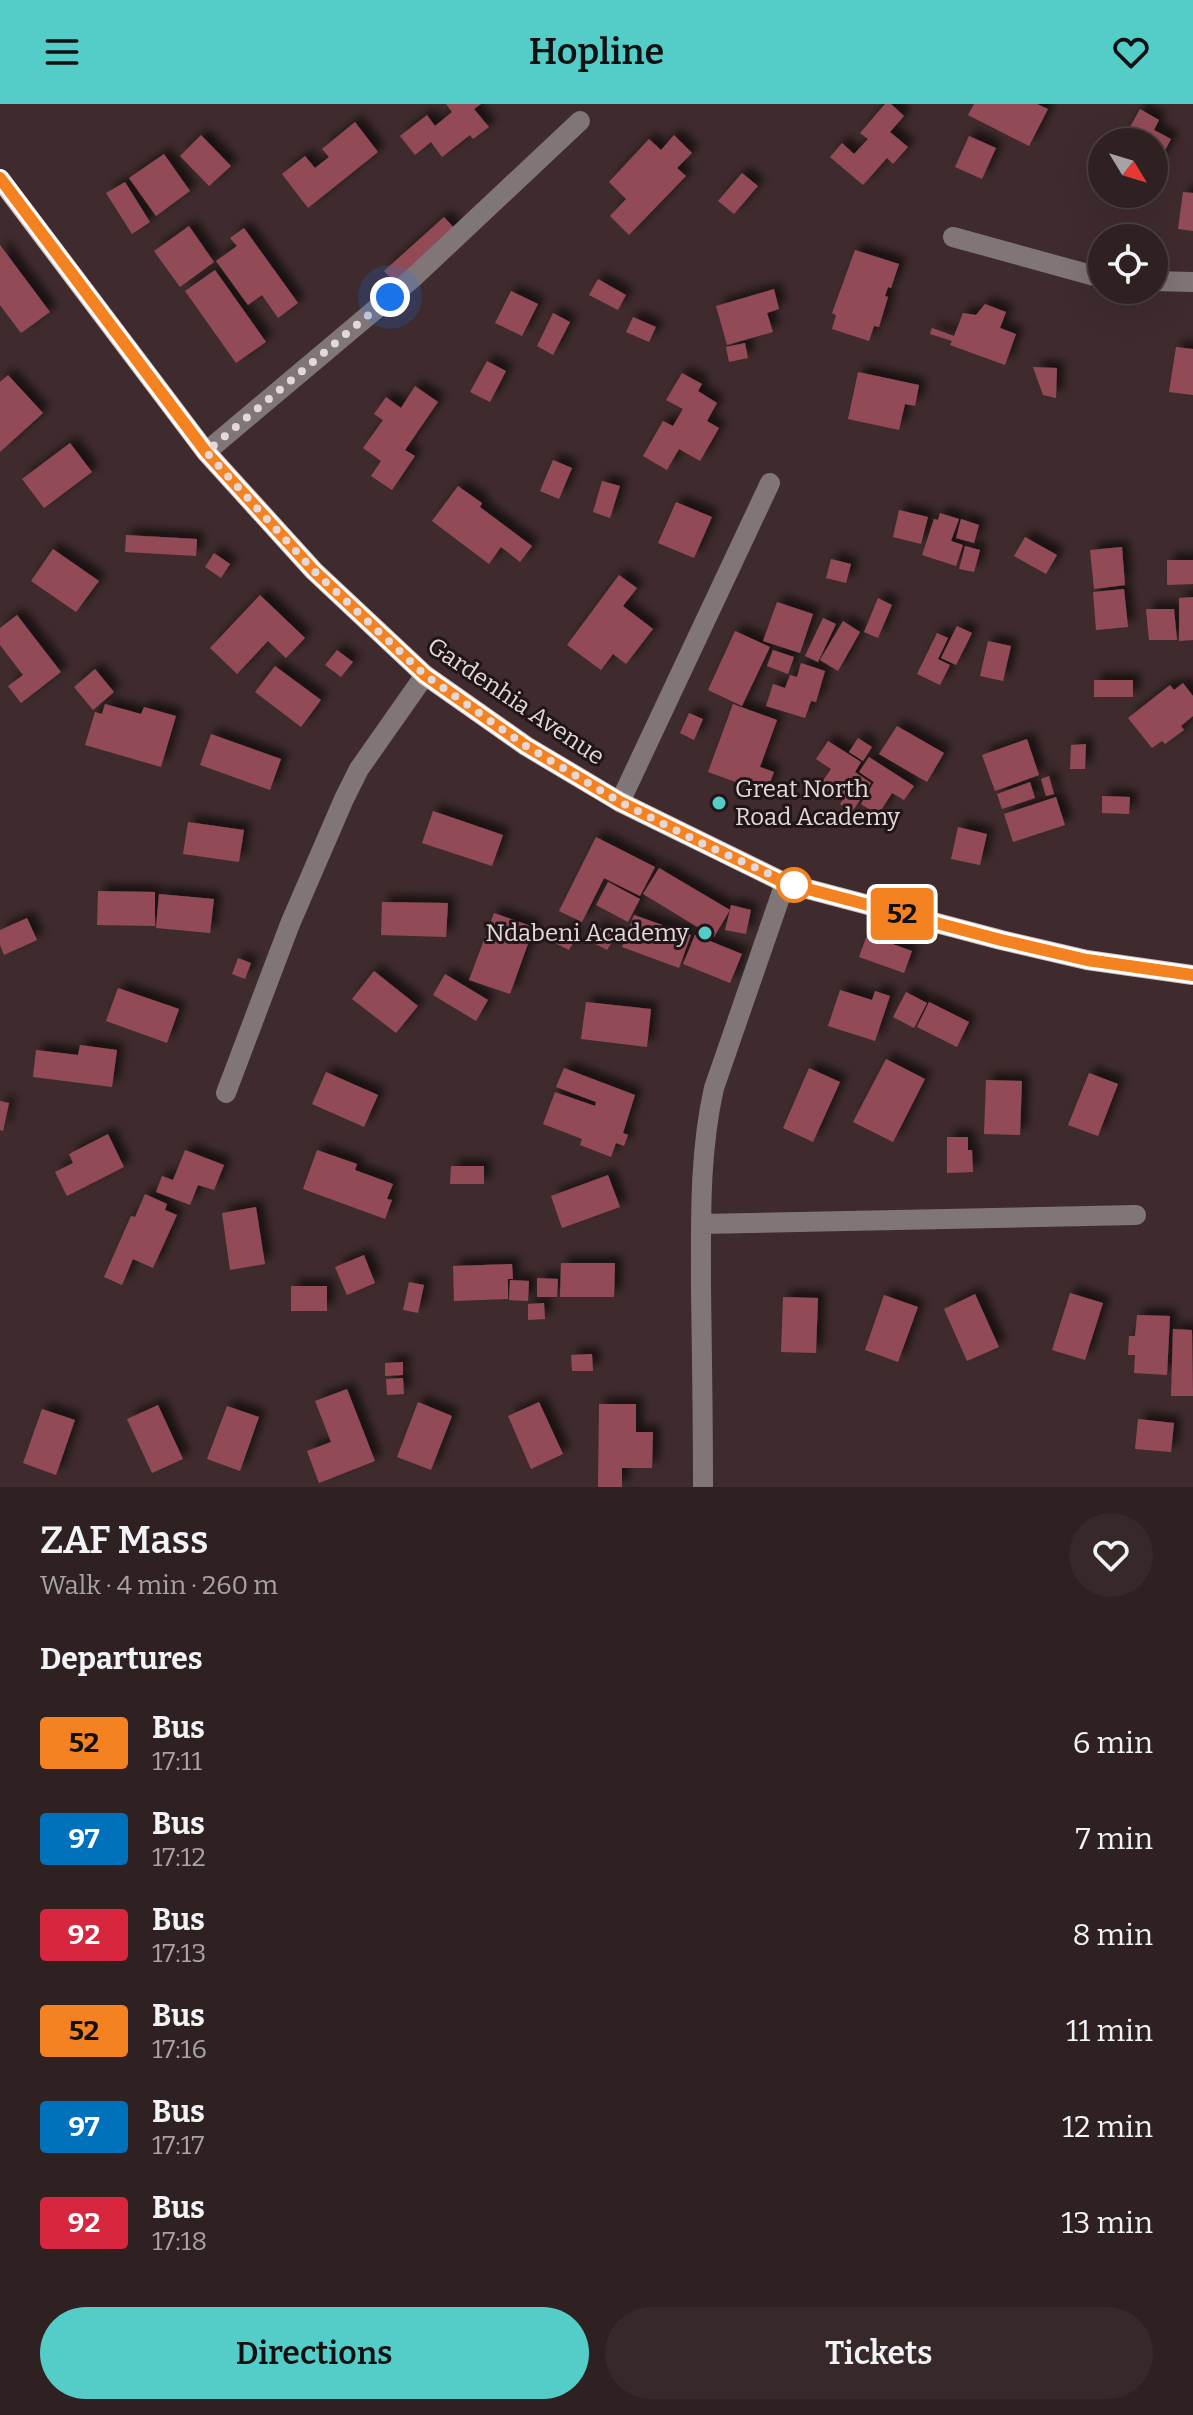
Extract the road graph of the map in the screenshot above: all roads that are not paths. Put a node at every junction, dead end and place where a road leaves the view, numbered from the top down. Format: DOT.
graph roads {
  1 [pos="580,121"];
  2 [pos="0,179"];
  3 [pos="953,237"];
  4 [pos="1088,274"];
  5 [pos="1168,281"];
  6 [pos="1193,282"];
  7 [pos="206,452"];
  8 [pos="770,483"];
  9 [pos="425,675"];
  10 [pos="620,802"];
  11 [pos="785,883"];
  12 [pos="1193,975"];
  13 [pos="226,1093"];
  14 [pos="1136,1215"];
  15 [pos="701,1224"];
  16 [pos="703,1487"];
  1 -- 7 [label="street"];
  2 -- 7 [label="main road, Gardenhia Avenue"];
  3 -- 4 [label="street"];
  5 -- 6 [label="street"];
  7 -- 9 [label="main road, Gardenhia Avenue"];
  8 -- 10 [label="street"];
  9 -- 10 [label="main road, Gardenhia Avenue"];
  9 -- 13 [label="street"];
  10 -- 11 [label="main road, Gardenhia Avenue"];
  11 -- 12 [label="main road, Gardenhia Avenue"];
  11 -- 15 [label="street"];
  14 -- 15 [label="street"];
  15 -- 16 [label="street"];
}
